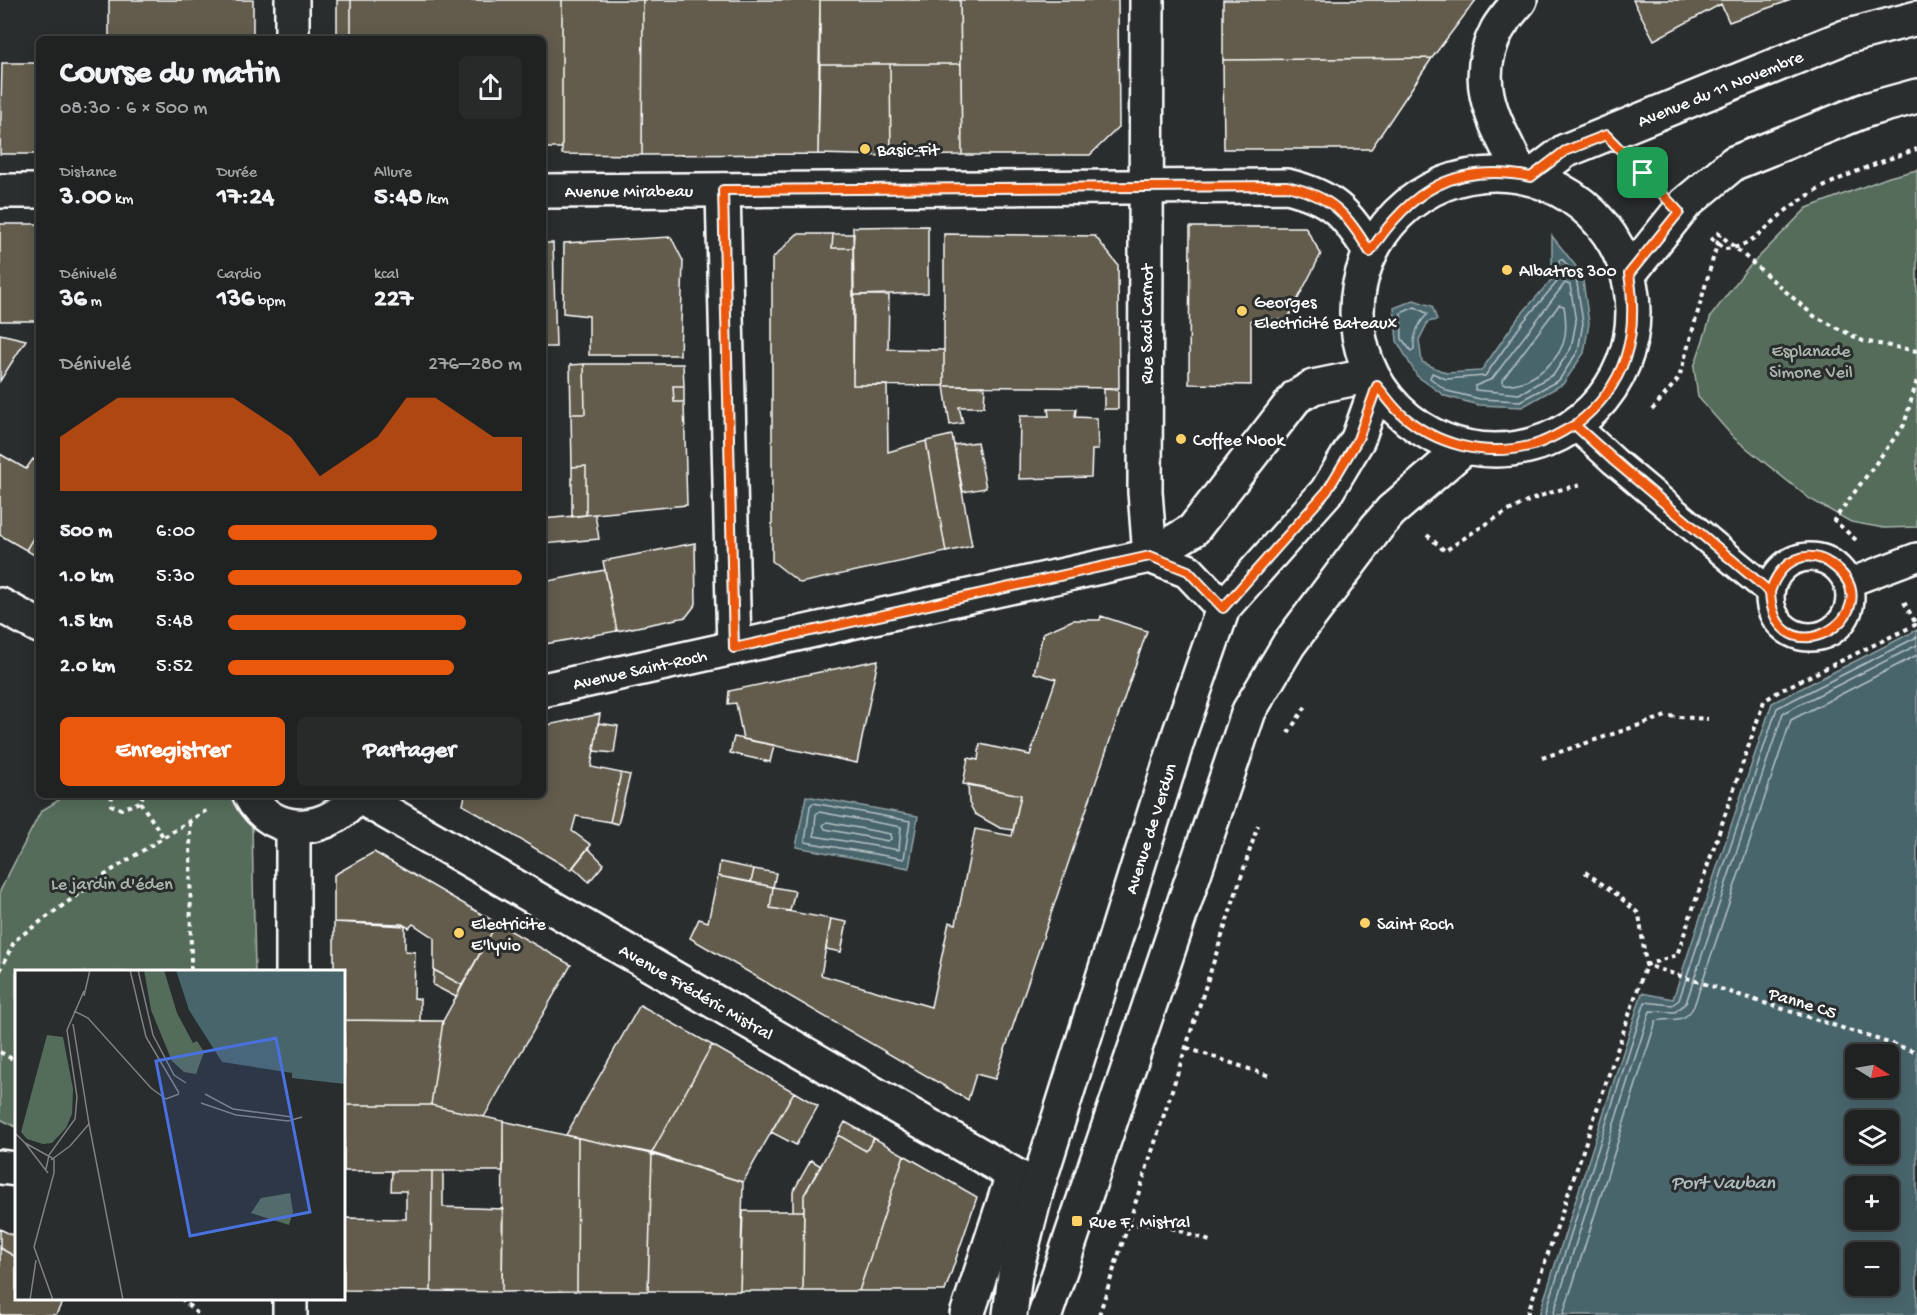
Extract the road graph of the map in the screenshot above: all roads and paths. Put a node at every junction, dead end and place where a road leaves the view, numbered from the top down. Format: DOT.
graph roads {
  1 [pos="292,0"];
  2 [pos="1147,0"];
  3 [pos="1520,0"];
  4 [pos="1917,18"];
  5 [pos="292,36"];
  6 [pos="1917,96"];
  7 [pos="1606,135"];
  8 [pos="1917,150"];
  9 [pos="1526,176"];
  10 [pos="1147,185"];
  11 [pos="723,190"];
  12 [pos="0,191"];
  13 [pos="36,191"];
  14 [pos="546,191"];
  15 [pos="1682,208"];
  16 [pos="1706,234"];
  17 [pos="1720,234"];
  18 [pos="1716,242"];
  19 [pos="1737,247"];
  20 [pos="1370,252"];
  21 [pos="1629,274"];
  22 [pos="1917,351"];
  23 [pos="1374,380"];
  24 [pos="1917,380"];
  25 [pos="1652,410"];
  26 [pos="1575,425"];
  27 [pos="1464,448"];
  28 [pos="1614,461"];
  29 [pos="1422,531"];
  30 [pos="1150,556"];
  31 [pos="1917,557"];
  32 [pos="1887,568"];
  33 [pos="1848,583"];
  34 [pos="1770,592"];
  35 [pos="0,605"];
  36 [pos="1223,608"];
  37 [pos="36,624"];
  38 [pos="1917,624"];
  39 [pos="734,648"];
  40 [pos="546,689"];
  41 [pos="1306,706"];
  42 [pos="1708,719"];
  43 [pos="1283,740"];
  44 [pos="1542,758"];
  45 [pos="112,798"];
  46 [pos="142,798"];
  47 [pos="355,798"];
  48 [pos="362,798"];
  49 [pos="235,799"];
  50 [pos="140,802"];
  51 [pos="190,821"];
  52 [pos="1258,824"];
  53 [pos="293,826"];
  54 [pos="164,838"];
  55 [pos="1585,872"];
  56 [pos="1646,965"];
  57 [pos="191,970"];
  58 [pos="293,970"];
  59 [pos="0,971"];
  60 [pos="1188,1048"];
  61 [pos="0,1052"];
  62 [pos="1917,1052"];
  63 [pos="15,1060"];
  64 [pos="1270,1076"];
  65 [pos="0,1167"];
  66 [pos="15,1169"];
  67 [pos="1025,1182"];
  68 [pos="1126,1225"];
  69 [pos="1119,1229"];
  70 [pos="1210,1241"];
  71 [pos="182,1300"];
  72 [pos="199,1315"];
  73 [pos="967,1315"];
  74 [pos="1010,1315"];
  75 [pos="1046,1315"];
  76 [pos="1099,1315"];
  77 [pos="1527,1315"];
  1 -- 5 [label="street"];
  2 -- 10 [label="street, Rue Sadi Carnot"];
  3 -- 9 [label="street"];
  4 -- 7 [label="street, Avenue du 11 Novembre"];
  6 -- 15 [label="street"];
  7 -- 9 [label="street, Avenue du 11 Novembre"];
  7 -- 15 [label="path"];
  8 -- 19 [label="path"];
  9 -- 20 [label="street"];
  9 -- 21 [label="street"];
  10 -- 11 [label="street, Avenue Mirabeau"];
  10 -- 20 [label="street, Avenue Mirabeau"];
  10 -- 30 [label="street, Rue Sadi Carnot"];
  11 -- 14 [label="street, Avenue Mirabeau"];
  11 -- 39 [label="street"];
  12 -- 13 [label="street"];
  15 -- 17 [label="path"];
  15 -- 21 [label="street"];
  16 -- 18 [label="path"];
  17 -- 18 [label="path"];
  17 -- 19 [label="path"];
  18 -- 19 [label="path"];
  18 -- 25 [label="path"];
  19 -- 22 [label="path"];
  20 -- 23 [label="street"];
  21 -- 26 [label="street"];
  23 -- 27 [label="street"];
  23 -- 30 [label="street, Avenue Saint-Roch"];
  23 -- 36 [label="street, Avenue de Verdun"];
  24 -- 32 [label="path"];
  26 -- 27 [label="street"];
  26 -- 28 [label="lane"];
  27 -- 75 [label="street"];
  28 -- 29 [label="path"];
  28 -- 34 [label="lane"];
  30 -- 36 [label="street"];
  30 -- 39 [label="street, Avenue Saint-Roch"];
  31 -- 32 [label="lane"];
  32 -- 33 [label="lane"];
  33 -- 34 [label="lane"];
  33 -- 34 [label="lane"];
  35 -- 37 [label="street"];
  36 -- 67 [label="street, Avenue de Verdun"];
  38 -- 56 [label="path"];
  39 -- 40 [label="street, Avenue Saint-Roch"];
  41 -- 43 [label="path"];
  42 -- 44 [label="path"];
  45 -- 50 [label="path"];
  46 -- 50 [label="path"];
  47 -- 53 [label="street"];
  48 -- 67 [label="street, Avenue Frédéric Mistral"];
  49 -- 51 [label="path"];
  49 -- 53 [label="street"];
  50 -- 54 [label="path"];
  51 -- 54 [label="path"];
  51 -- 57 [label="path"];
  52 -- 60 [label="path"];
  53 -- 58 [label="street"];
  54 -- 59 [label="path"];
  55 -- 56 [label="path"];
  56 -- 62 [label="path, Panne C5"];
  56 -- 77 [label="path"];
  60 -- 64 [label="path"];
  60 -- 68 [label="path"];
  61 -- 63 [label="path"];
  65 -- 66 [label="street"];
  67 -- 73 [label="street"];
  67 -- 74 [label="street, Avenue de Verdun"];
  68 -- 69 [label="path"];
  68 -- 70 [label="path"];
  68 -- 76 [label="path"];
  71 -- 72 [label="path"];
}
